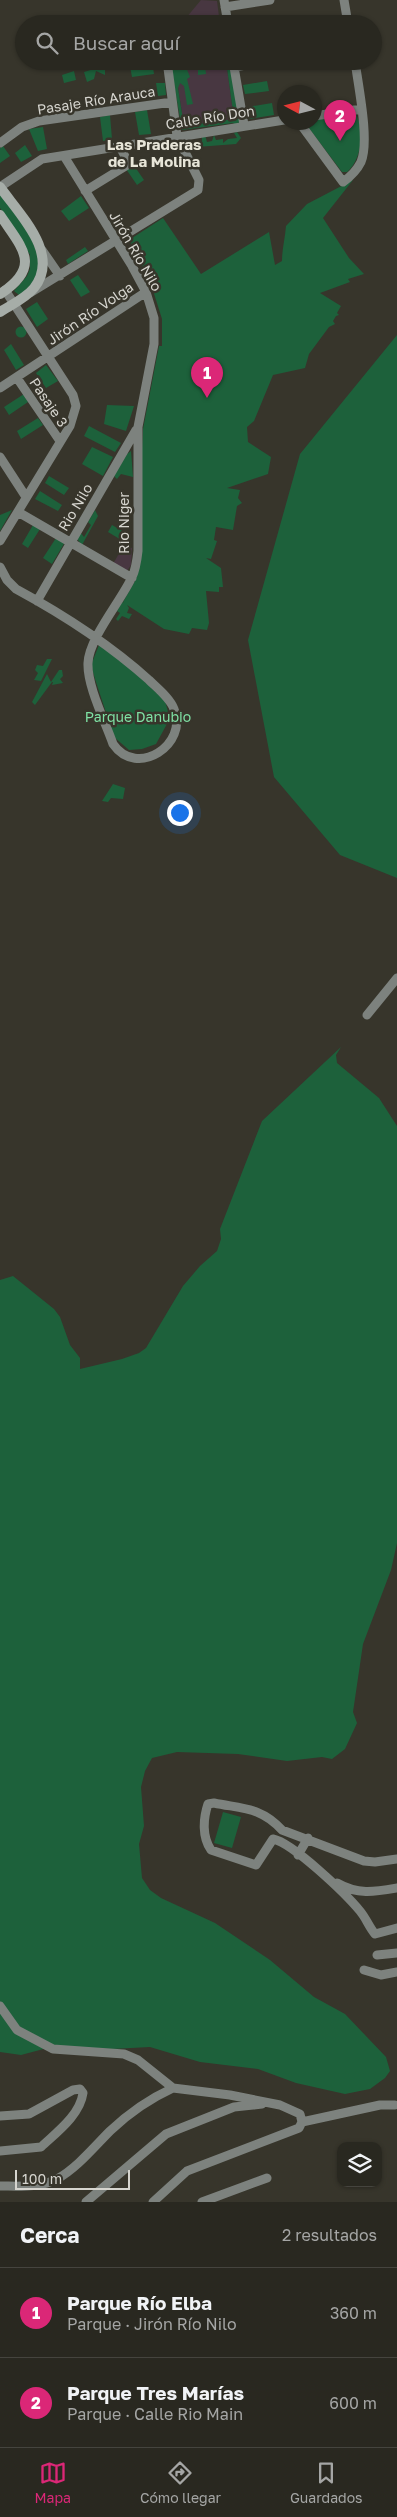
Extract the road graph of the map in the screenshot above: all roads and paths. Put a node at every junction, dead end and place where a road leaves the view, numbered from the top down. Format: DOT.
graph roads {
  1 [pos="270,0"];
  2 [pos="344,0"];
  3 [pos="224,3"];
  4 [pos="346,15"];
  5 [pos="167,70"];
  6 [pos="235,70"];
  7 [pos="356,70"];
  8 [pos="172,102"];
  9 [pos="361,109"];
  10 [pos="322,115"];
  11 [pos="277,121"];
  12 [pos="244,125"];
  13 [pos="305,130"];
  14 [pos="177,136"];
  15 [pos="0,143"];
  16 [pos="119,146"];
  17 [pos="64,156"];
  18 [pos="0,187"];
  19 [pos="85,191"];
  20 [pos="0,215"];
  21 [pos="115,240"];
  22 [pos="42,250"];
  23 [pos="60,276"];
  24 [pos="3,292"];
  25 [pos="146,292"];
  26 [pos="26,295"];
  27 [pos="15,303"];
  28 [pos="0,312"];
  29 [pos="48,357"];
  30 [pos="17,378"];
  31 [pos="0,388"];
  32 [pos="138,427"];
  33 [pos="60,441"];
  34 [pos="0,457"];
  35 [pos="26,497"];
  36 [pos="18,512"];
  37 [pos="0,541"];
  38 [pos="70,543"];
  39 [pos="0,567"];
  40 [pos="132,578"];
  41 [pos="37,601"];
  42 [pos="97,638"];
  43 [pos="397,978"];
  44 [pos="367,1015"];
  45 [pos="308,1838"];
  46 [pos="298,1855"];
  47 [pos="397,1858"];
  48 [pos="322,1874"];
  49 [pos="397,1888"];
  50 [pos="397,1928"];
  51 [pos="397,1953"];
  52 [pos="377,1954"];
  53 [pos="364,1970"];
  54 [pos="397,1972"];
  55 [pos="0,2006"];
  56 [pos="173,2088"];
  57 [pos="269,2103"];
  58 [pos="395,2105"];
  59 [pos="0,2116"];
  60 [pos="302,2122"];
  61 [pos="0,2151"];
  62 [pos="267,2178"];
  63 [pos="0,2186"];
  64 [pos="86,2202"];
  65 [pos="153,2202"];
  66 [pos="202,2202"];
  1 -- 3 [label="street"];
  2 -- 4 [label="street"];
  5 -- 8 [label="street"];
  6 -- 12 [label="street"];
  7 -- 9 [label="street"];
  8 -- 14 [label="street"];
  8 -- 15 [label="street, Pasaje Río Arauca"];
  9 -- 10 [label="street"];
  9 -- 13 [label="street"];
  11 -- 12 [label="street, Calle Río Don"];
  12 -- 14 [label="street, Calle Río Don"];
  14 -- 16 [label="street, Calle Río Don"];
  14 -- 21 [label="street"];
  16 -- 17 [label="street, Calle Río Don"];
  16 -- 19 [label="street"];
  17 -- 18 [label="street, Calle Río Don"];
  17 -- 19 [label="street, Jirón Río Nilo"];
  18 -- 22 [label="main road"];
  19 -- 21 [label="street, Jirón Río Nilo"];
  20 -- 24 [label="main road"];
  21 -- 23 [label="street"];
  21 -- 25 [label="street, Jirón Río Nilo"];
  22 -- 23 [label="street"];
  22 -- 26 [label="main road"];
  23 -- 26 [label="street"];
  24 -- 27 [label="street"];
  25 -- 29 [label="street, Jirón Río Volga"];
  25 -- 32 [label="street, Jirón Río Nilo"];
  26 -- 27 [label="main road"];
  27 -- 28 [label="main road"];
  27 -- 29 [label="street"];
  29 -- 30 [label="street, Jirón Río Volga"];
  29 -- 33 [label="street"];
  30 -- 31 [label="street, Jirón Río Volga"];
  30 -- 33 [label="street, Pasaje 3"];
  32 -- 38 [label="street, Rio Nilo"];
  32 -- 40 [label="street, Rio Niger"];
  33 -- 35 [label="street"];
  34 -- 35 [label="street"];
  35 -- 36 [label="street"];
  36 -- 37 [label="street"];
  36 -- 38 [label="street"];
  38 -- 40 [label="street"];
  38 -- 41 [label="street, Rio Nilo"];
  39 -- 41 [label="street"];
  40 -- 42 [label="street, Rio Niger"];
  41 -- 42 [label="street"];
  42 -- 42 [label="street, Rio Niger"];
  43 -- 44 [label="street"];
  45 -- 46 [label="street"];
  45 -- 46 [label="street"];
  45 -- 47 [label="street"];
  46 -- 48 [label="street"];
  48 -- 49 [label="street"];
  48 -- 50 [label="street"];
  51 -- 52 [label="street"];
  53 -- 54 [label="street"];
  55 -- 56 [label="street"];
  56 -- 57 [label="street"];
  56 -- 63 [label="street"];
  57 -- 60 [label="street"];
  57 -- 64 [label="street"];
  58 -- 60 [label="street"];
  59 -- 61 [label="street"];
  60 -- 65 [label="street"];
  62 -- 66 [label="street"];
}
